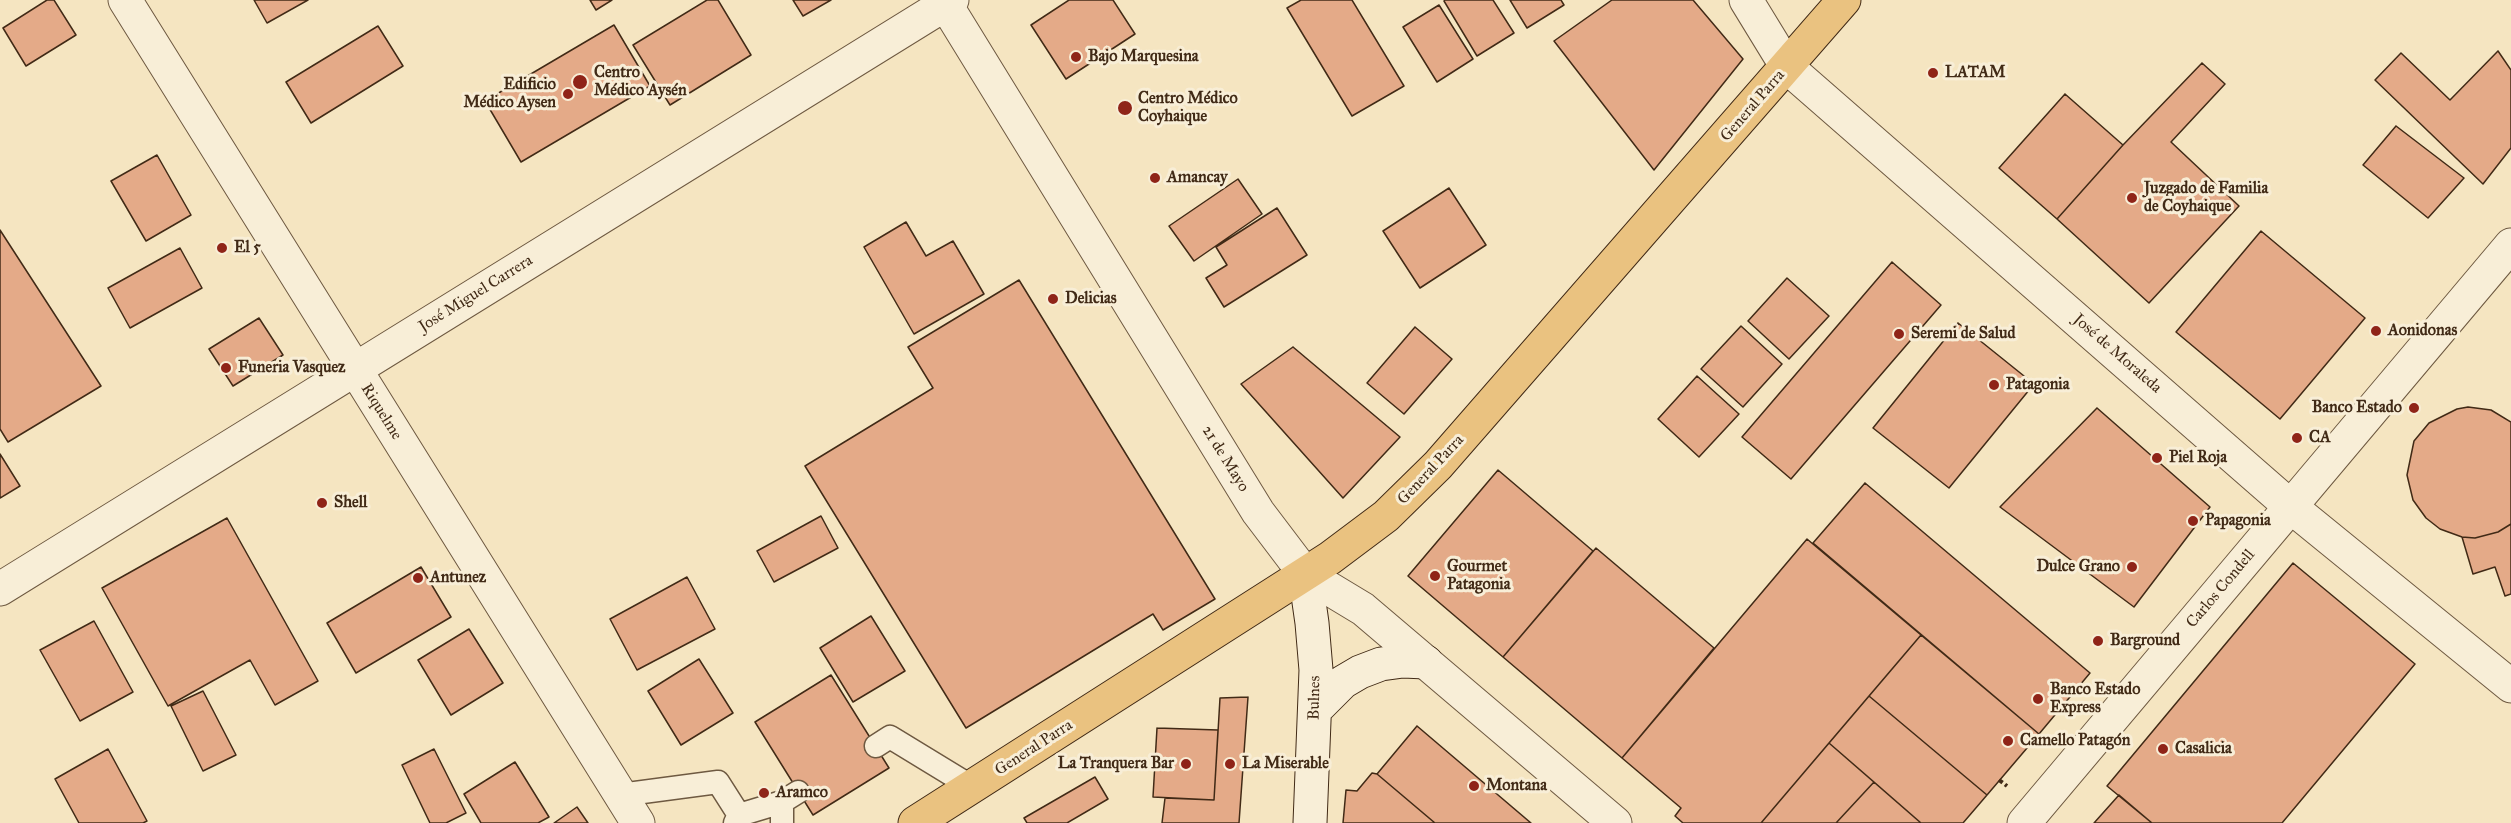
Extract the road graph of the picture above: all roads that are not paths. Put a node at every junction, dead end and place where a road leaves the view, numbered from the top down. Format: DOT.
graph roads {
  1 [pos="125,0"];
  2 [pos="1746,0"];
  3 [pos="1844,0"];
  4 [pos="947,1"];
  5 [pos="1787,67"];
  6 [pos="2511,244"];
  7 [pos="354,370"];
  8 [pos="2291,507"];
  9 [pos="1305,574"];
  10 [pos="0,589"];
  11 [pos="1426,662"];
  12 [pos="2511,686"];
  13 [pos="1315,710"];
  14 [pos="876,746"];
  15 [pos="972,788"];
  16 [pos="620,795"];
  17 [pos="788,806"];
  18 [pos="737,819"];
  19 [pos="638,823"];
  20 [pos="915,823"];
  21 [pos="1310,823"];
  22 [pos="1615,823"];
  23 [pos="2024,823"];
  1 -- 7 [label="street, Riquelme"];
  2 -- 5 [label="street, José de Moraleda"];
  3 -- 5 [label="main road, General Parra"];
  4 -- 7 [label="street, José Miguel Carrera"];
  4 -- 9 [label="street, 21 de Mayo"];
  5 -- 8 [label="street, José de Moraleda"];
  5 -- 9 [label="main road, General Parra"];
  6 -- 8 [label="street, Carlos Condell"];
  7 -- 10 [label="street, José Miguel Carrera"];
  7 -- 16 [label="street, Riquelme"];
  8 -- 12 [label="street, José de Moraleda"];
  8 -- 23 [label="street, Carlos Condell"];
  9 -- 11 [label="street, 21 de Mayo"];
  9 -- 13 [label="street, Bulnes"];
  9 -- 15 [label="main road, General Parra"];
  11 -- 13 [label="street"];
  11 -- 22 [label="street, 21 de Mayo"];
  13 -- 21 [label="street, Bulnes"];
  14 -- 15 [label="lane"];
  15 -- 20 [label="main road, General Parra"];
  16 -- 18 [label="lane"];
  16 -- 19 [label="street, Riquelme"];
  17 -- 18 [label="lane"];
}
